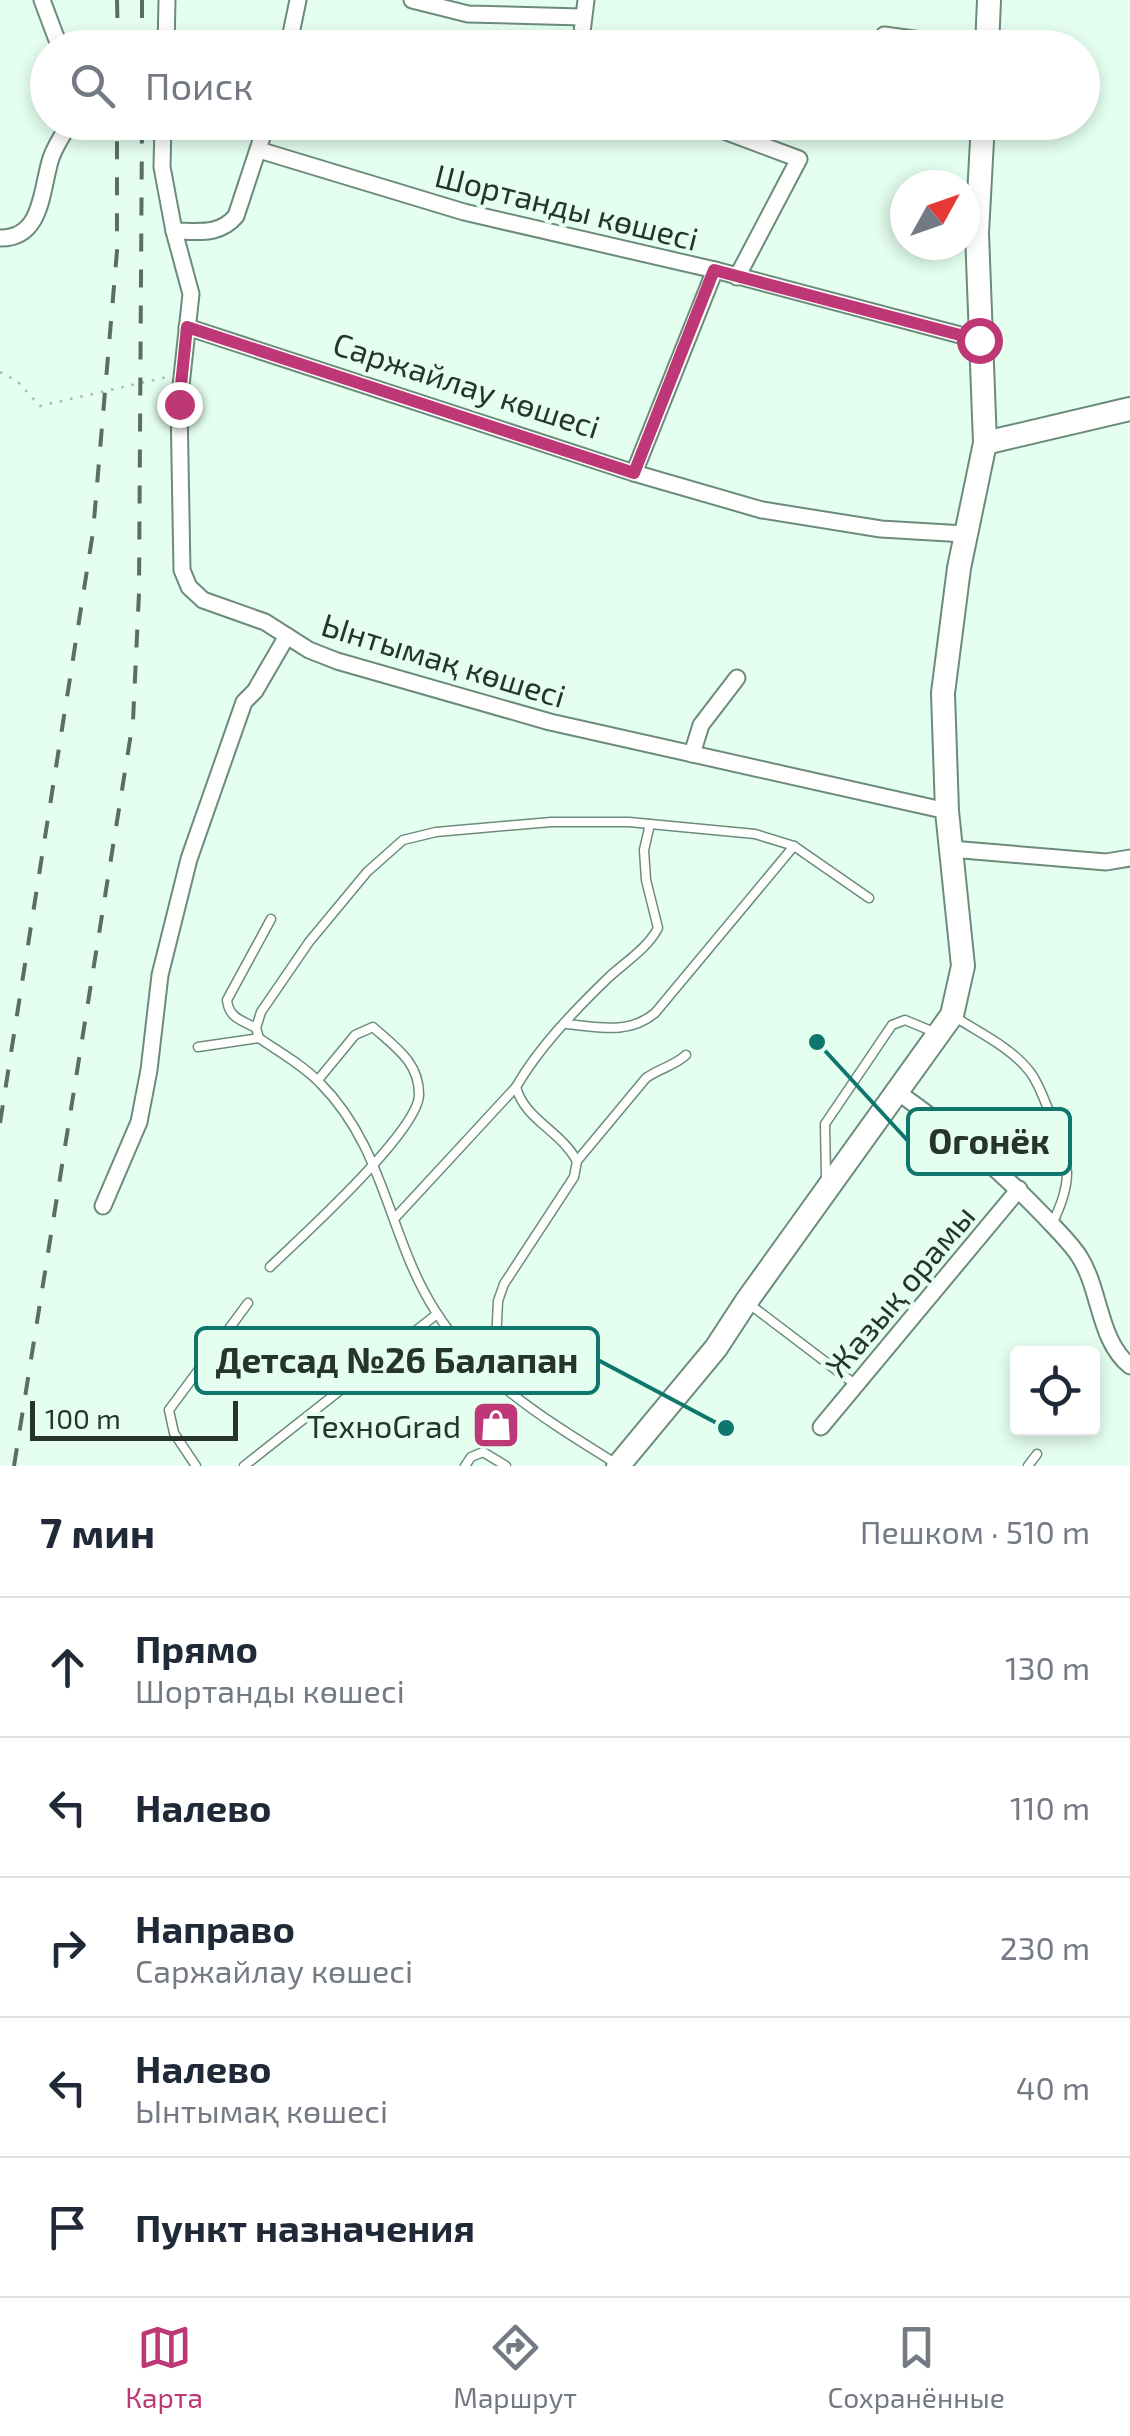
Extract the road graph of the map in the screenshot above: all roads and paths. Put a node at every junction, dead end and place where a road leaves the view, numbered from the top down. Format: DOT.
graph roads {
  1 [pos="42,0"];
  2 [pos="167,0"];
  3 [pos="298,0"];
  4 [pos="412,0"];
  5 [pos="586,0"];
  6 [pos="989,0"];
  7 [pos="582,17"];
  8 [pos="53,30"];
  9 [pos="166,30"];
  10 [pos="292,30"];
  11 [pos="581,30"];
  12 [pos="986,30"];
  13 [pos="61,140"];
  14 [pos="163,140"];
  15 [pos="262,140"];
  16 [pos="748,140"];
  17 [pos="982,140"];
  18 [pos="259,150"];
  19 [pos="174,231"];
  20 [pos="0,238"];
  21 [pos="714,270"];
  22 [pos="737,276"];
  23 [pos="187,327"];
  24 [pos="979,340"];
  25 [pos="0,372"];
  26 [pos="183,374"];
  27 [pos="1130,409"];
  28 [pos="985,442"];
  29 [pos="634,473"];
  30 [pos="966,534"];
  31 [pos="287,636"];
  32 [pos="737,678"];
  33 [pos="692,754"];
  34 [pos="947,811"];
  35 [pos="650,824"];
  36 [pos="794,846"];
  37 [pos="951,849"];
  38 [pos="1130,858"];
  39 [pos="869,898"];
  40 [pos="270,919"];
  41 [pos="566,1024"];
  42 [pos="945,1024"];
  43 [pos="256,1028"];
  44 [pos="259,1038"];
  45 [pos="198,1047"];
  46 [pos="686,1055"];
  47 [pos="318,1080"];
  48 [pos="516,1087"];
  49 [pos="896,1092"];
  50 [pos="577,1161"];
  51 [pos="375,1164"];
  52 [pos="827,1188"];
  53 [pos="1020,1189"];
  54 [pos="103,1206"];
  55 [pos="394,1219"];
  56 [pos="1052,1225"];
  57 [pos="270,1267"];
  58 [pos="746,1302"];
  59 [pos="248,1303"];
  60 [pos="437,1314"];
  61 [pos="1130,1366"];
  62 [pos="494,1382"];
  63 [pos="856,1385"];
  64 [pos="821,1427"];
  65 [pos="1037,1454"];
  66 [pos="196,1466"];
  67 [pos="244,1466"];
  68 [pos="465,1466"];
  69 [pos="506,1466"];
  70 [pos="619,1466"];
  71 [pos="1028,1466"];
  1 -- 8 [label="street"];
  2 -- 9 [label="street"];
  3 -- 10 [label="street"];
  4 -- 7 [label="street"];
  5 -- 7 [label="street"];
  6 -- 12 [label="street"];
  7 -- 11 [label="street"];
  13 -- 20 [label="street"];
  14 -- 19 [label="street, Ынтымақ көшесі"];
  15 -- 18 [label="street"];
  16 -- 22 [label="street"];
  17 -- 24 [label="street"];
  18 -- 19 [label="street"];
  18 -- 21 [label="street, Шортанды көшесі"];
  19 -- 23 [label="street, Ынтымақ көшесі"];
  21 -- 22 [label="street, Шортанды көшесі"];
  21 -- 29 [label="street"];
  22 -- 24 [label="street, Шортанды көшесі"];
  23 -- 26 [label="street, Ынтымақ көшесі"];
  23 -- 29 [label="street, Саржайлау көшесі"];
  24 -- 28 [label="street"];
  25 -- 26 [label="path"];
  26 -- 31 [label="street, Ынтымақ көшесі"];
  27 -- 28 [label="street"];
  28 -- 30 [label="street"];
  29 -- 30 [label="street, Саржайлау көшесі"];
  30 -- 34 [label="street"];
  31 -- 33 [label="street, Ынтымақ көшесі"];
  31 -- 54 [label="street"];
  32 -- 33 [label="street"];
  33 -- 34 [label="street, Ынтымақ көшесі"];
  34 -- 37 [label="street"];
  35 -- 36 [label="lane"];
  35 -- 41 [label="lane"];
  35 -- 43 [label="lane"];
  36 -- 39 [label="lane"];
  36 -- 41 [label="lane"];
  37 -- 38 [label="street"];
  37 -- 42 [label="street"];
  40 -- 43 [label="lane"];
  41 -- 48 [label="lane"];
  42 -- 49 [label="street"];
  42 -- 52 [label="lane"];
  42 -- 56 [label="lane"];
  43 -- 44 [label="lane"];
  44 -- 45 [label="lane"];
  44 -- 47 [label="lane"];
  46 -- 50 [label="lane"];
  47 -- 51 [label="lane"];
  47 -- 51 [label="lane"];
  48 -- 50 [label="lane"];
  48 -- 55 [label="lane"];
  49 -- 52 [label="street"];
  49 -- 53 [label="street"];
  50 -- 62 [label="lane"];
  51 -- 55 [label="lane"];
  51 -- 57 [label="lane"];
  52 -- 58 [label="street"];
  53 -- 56 [label="street"];
  53 -- 63 [label="street, Жазық орамы"];
  55 -- 60 [label="lane"];
  56 -- 61 [label="street"];
  58 -- 63 [label="lane"];
  58 -- 70 [label="street"];
  59 -- 66 [label="lane"];
  60 -- 62 [label="lane"];
  60 -- 67 [label="lane"];
  62 -- 70 [label="lane"];
  63 -- 64 [label="street, Жазық орамы"];
  65 -- 71 [label="lane"];
  68 -- 69 [label="lane"];
}
